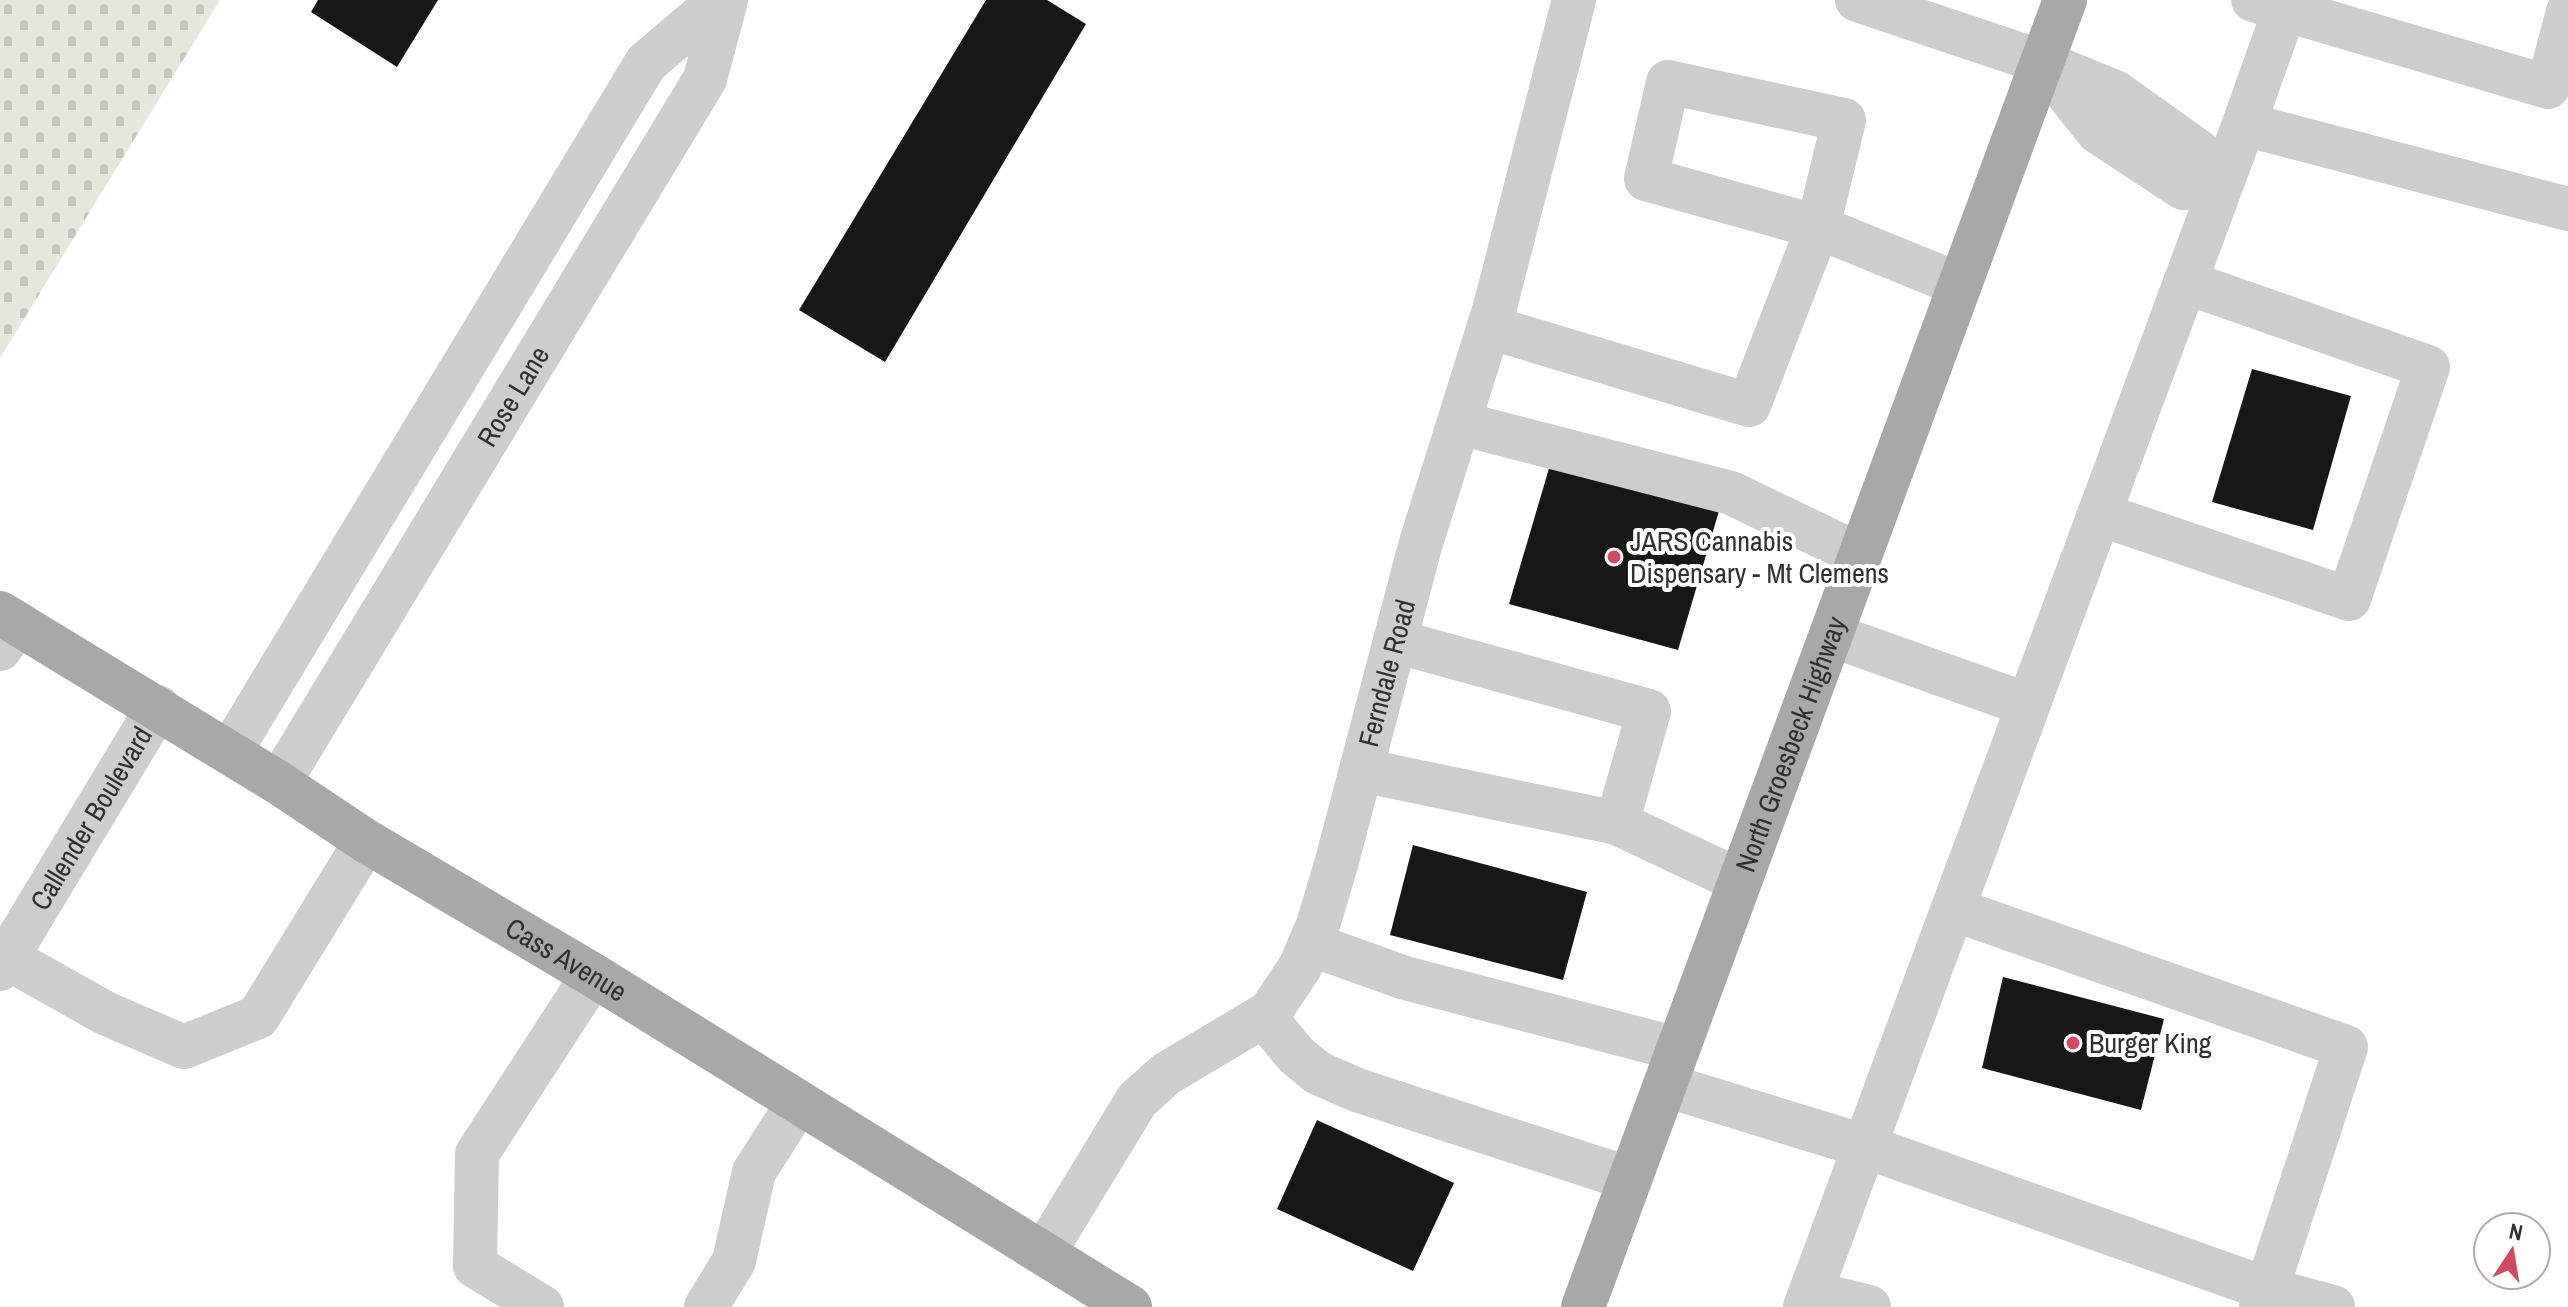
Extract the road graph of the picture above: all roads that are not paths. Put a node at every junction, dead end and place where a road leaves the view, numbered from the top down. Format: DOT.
graph roads {
  1 [pos="723,0"];
  2 [pos="1574,0"];
  3 [pos="1857,0"];
  4 [pos="2065,0"];
  5 [pos="2269,5"];
  6 [pos="2568,12"];
  7 [pos="2042,62"];
  8 [pos="2244,124"];
  9 [pos="2220,187"];
  10 [pos="2568,209"];
  11 [pos="1818,227"];
  12 [pos="2185,282"];
  13 [pos="1960,285"];
  14 [pos="1489,327"];
  15 [pos="1459,423"];
  16 [pos="2099,514"];
  17 [pos="1860,555"];
  18 [pos="6,628"];
  19 [pos="1831,635"];
  20 [pos="1395,641"];
  21 [pos="2028,705"];
  22 [pos="158,707"];
  23 [pos="230,752"];
  24 [pos="1361,770"];
  25 [pos="279,783"];
  26 [pos="1617,823"];
  27 [pos="366,841"];
  28 [pos="1740,881"];
  29 [pos="1953,909"];
  30 [pos="1310,944"];
  31 [pos="2,960"];
  32 [pos="593,975"];
  33 [pos="1264,1016"];
  34 [pos="1671,1067"];
  35 [pos="798,1103"];
  36 [pos="1864,1146"];
  37 [pos="1630,1179"];
  38 [pos="1044,1253"];
  39 [pos="2264,1298"];
  40 [pos="1808,1300"];
  41 [pos="542,1307"];
  42 [pos="706,1307"];
  43 [pos="1130,1307"];
  44 [pos="1583,1307"];
  45 [pos="1869,1307"];
  46 [pos="2333,1307"];
  1 -- 23 [label="street, Rose Lane"];
  1 -- 25 [label="street, Rose Lane"];
  2 -- 14 [label="street, Ferndale Road"];
  3 -- 7 [label="street"];
  4 -- 7 [label="main road, North Groesbeck Highway"];
  5 -- 6 [label="street"];
  5 -- 8 [label="street"];
  7 -- 9 [label="street"];
  7 -- 13 [label="main road, North Groesbeck Highway"];
  8 -- 9 [label="street"];
  8 -- 10 [label="street"];
  9 -- 12 [label="street"];
  11 -- 11 [label="street"];
  11 -- 13 [label="street"];
  11 -- 14 [label="street"];
  12 -- 16 [label="street"];
  12 -- 16 [label="street"];
  13 -- 17 [label="main road, North Groesbeck Highway"];
  14 -- 15 [label="street, Ferndale Road"];
  15 -- 17 [label="street"];
  15 -- 20 [label="street, Ferndale Road"];
  16 -- 21 [label="street"];
  17 -- 19 [label="main road, North Groesbeck Highway"];
  18 -- 22 [label="main road, Cass Avenue"];
  19 -- 21 [label="street"];
  19 -- 28 [label="main road, North Groesbeck Highway"];
  20 -- 24 [label="street, Ferndale Road"];
  20 -- 26 [label="street"];
  21 -- 29 [label="street"];
  22 -- 23 [label="main road, Cass Avenue"];
  22 -- 31 [label="street, Callender Boulevard"];
  23 -- 25 [label="main road, Cass Avenue"];
  24 -- 26 [label="street"];
  24 -- 30 [label="street, Ferndale Road"];
  25 -- 27 [label="main road, Cass Avenue"];
  26 -- 28 [label="street"];
  27 -- 31 [label="street"];
  27 -- 32 [label="main road, Cass Avenue"];
  28 -- 34 [label="main road, North Groesbeck Highway"];
  29 -- 36 [label="street"];
  29 -- 39 [label="street"];
  30 -- 33 [label="street, Ferndale Road"];
  30 -- 34 [label="street"];
  32 -- 35 [label="main road, Cass Avenue"];
  32 -- 41 [label="street"];
  33 -- 37 [label="street"];
  33 -- 38 [label="street, Ferndale Road"];
  34 -- 36 [label="street"];
  34 -- 37 [label="main road, North Groesbeck Highway"];
  35 -- 38 [label="main road, Cass Avenue"];
  35 -- 42 [label="street"];
  36 -- 39 [label="street"];
  36 -- 40 [label="street"];
  37 -- 44 [label="main road, North Groesbeck Highway"];
  38 -- 43 [label="main road, Cass Avenue"];
  39 -- 46 [label="street"];
  40 -- 45 [label="street"];
}
